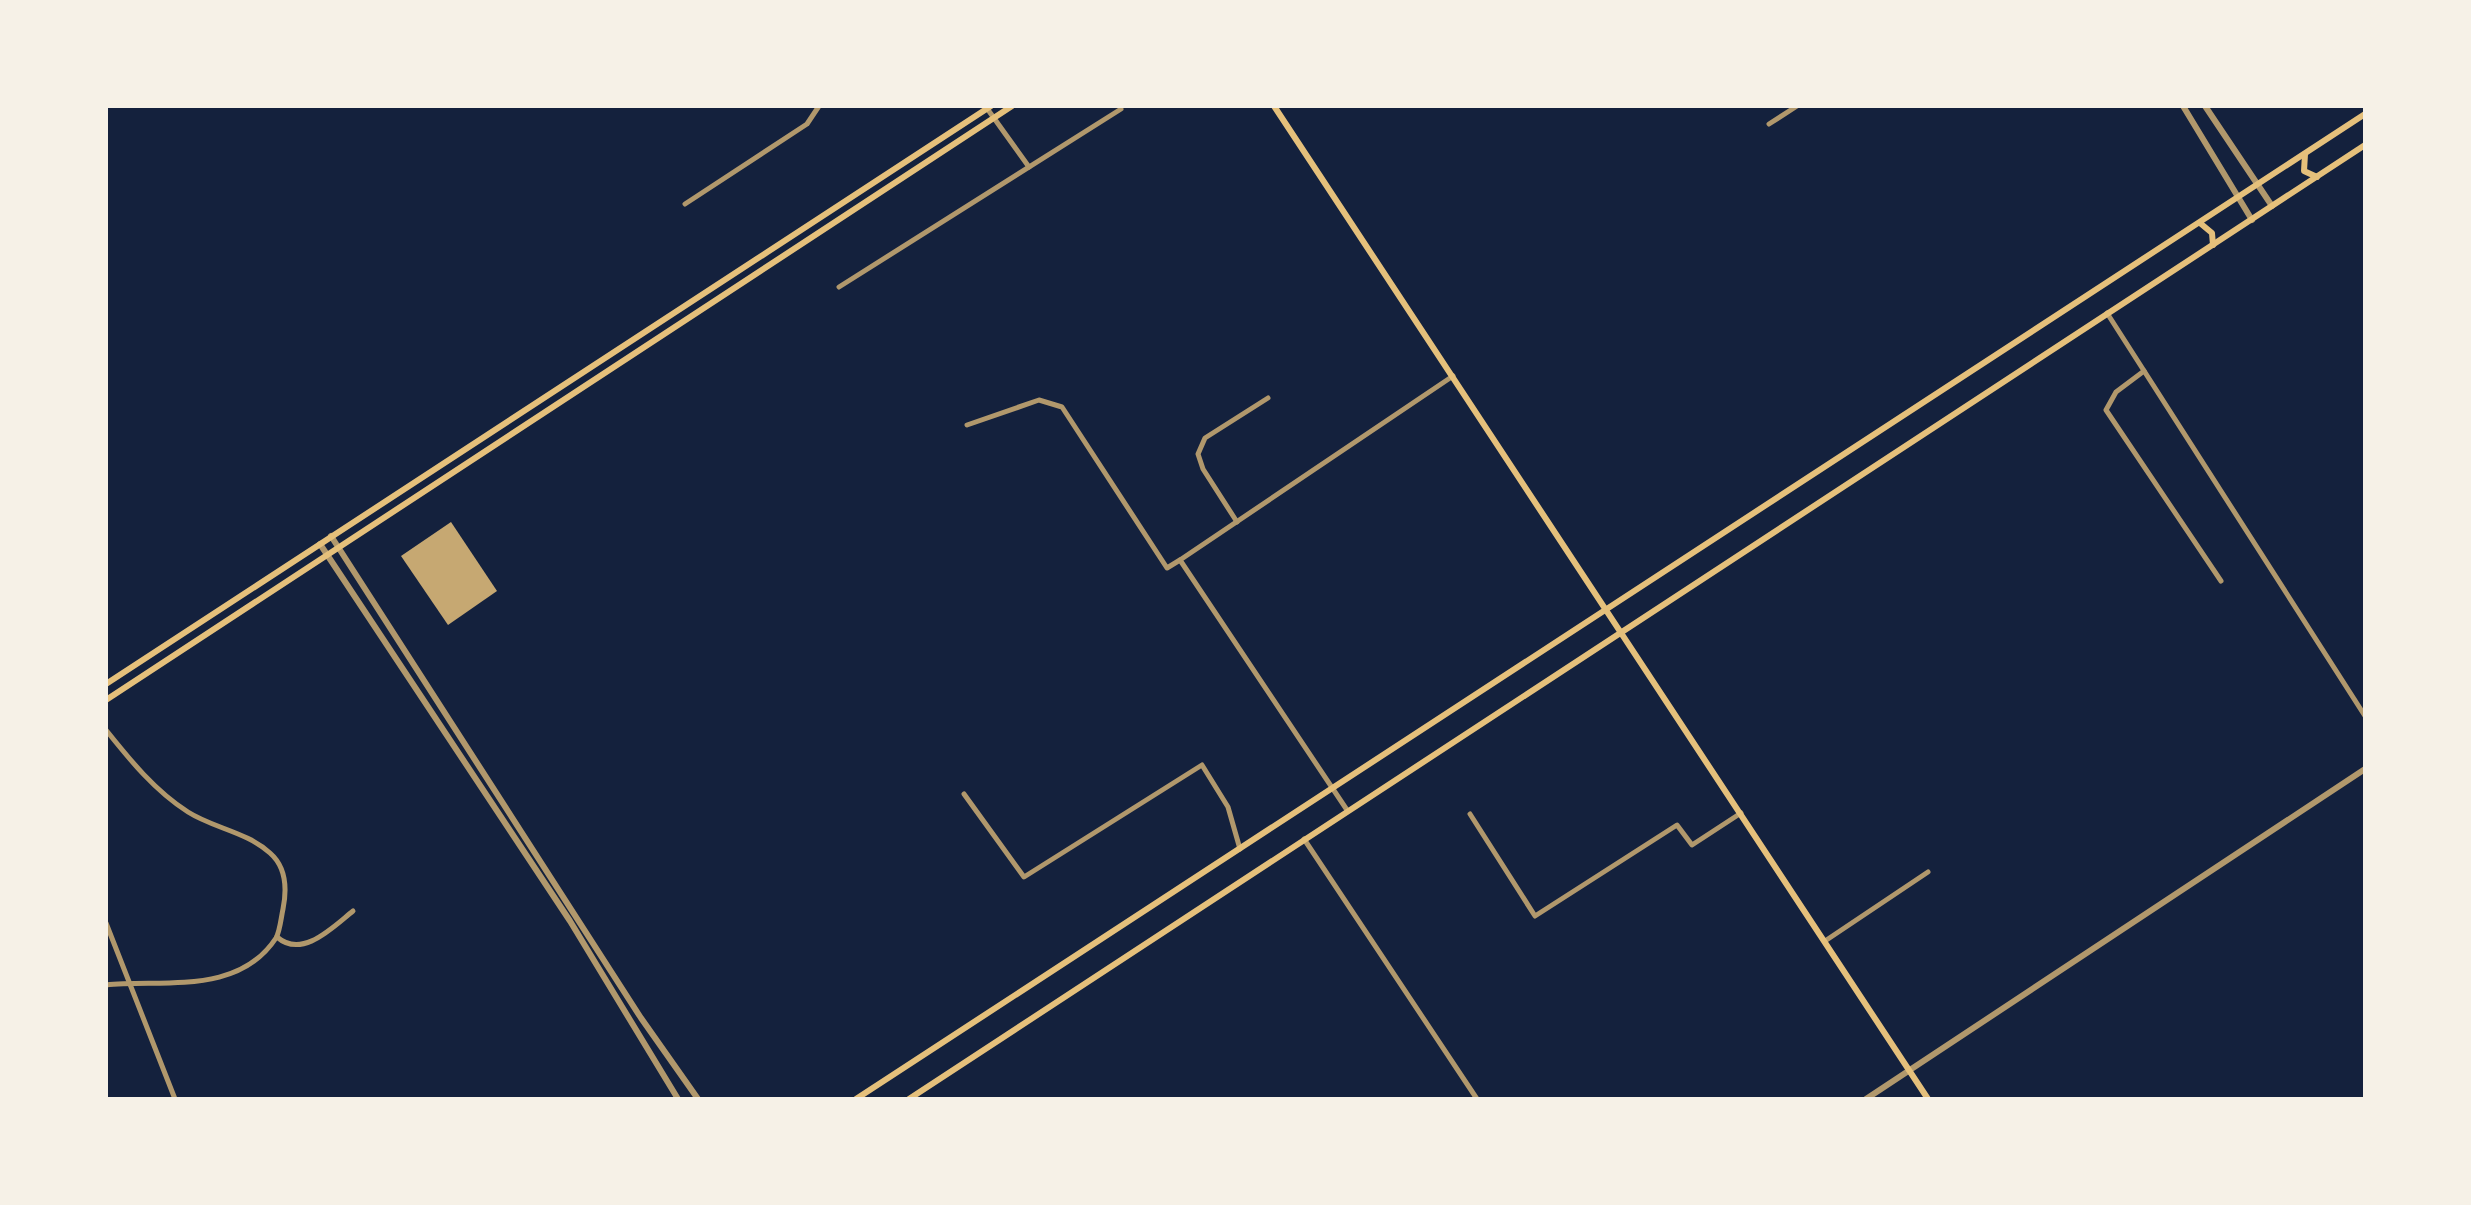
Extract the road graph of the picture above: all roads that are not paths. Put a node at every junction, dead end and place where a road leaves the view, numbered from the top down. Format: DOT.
graph roads {
  1 [pos="809,106"];
  2 [pos="819,106"];
  3 [pos="1012,106"];
  4 [pos="1274,106"];
  5 [pos="1797,106"];
  6 [pos="2183,106"];
  7 [pos="2205,106"];
  8 [pos="988,107"];
  9 [pos="1121,109"];
  10 [pos="813,113"];
  11 [pos="2365,114"];
  12 [pos="993,118"];
  13 [pos="1769,124"];
  14 [pos="2365,145"];
  15 [pos="2305,154"];
  16 [pos="1029,168"];
  17 [pos="2317,177"];
  18 [pos="2259,185"];
  19 [pos="2240,198"];
  20 [pos="685,204"];
  21 [pos="2272,206"];
  22 [pos="2252,220"];
  23 [pos="2200,223"];
  24 [pos="2213,245"];
  25 [pos="839,287"];
  26 [pos="2107,313"];
  27 [pos="2144,371"];
  28 [pos="1453,376"];
  29 [pos="1268,398"];
  30 [pos="967,425"];
  31 [pos="1237,522"];
  32 [pos="331,536"];
  33 [pos="320,544"];
  34 [pos="338,547"];
  35 [pos="328,554"];
  36 [pos="1180,560"];
  37 [pos="2221,581"];
  38 [pos="1608,609"];
  39 [pos="1622,630"];
  40 [pos="106,684"];
  41 [pos="106,700"];
  42 [pos="2365,716"];
  43 [pos="106,730"];
  44 [pos="2365,769"];
  45 [pos="1332,789"];
  46 [pos="964,794"];
  47 [pos="1347,810"];
  48 [pos="1741,813"];
  49 [pos="1470,814"];
  50 [pos="1304,838"];
  51 [pos="1240,849"];
  52 [pos="1928,872"];
  53 [pos="353,911"];
  54 [pos="106,923"];
  55 [pos="277,937"];
  56 [pos="1825,941"];
  57 [pos="129,984"];
  58 [pos="106,985"];
  59 [pos="1910,1071"];
  60 [pos="175,1099"];
  61 [pos="678,1099"];
  62 [pos="698,1099"];
  63 [pos="856,1099"];
  64 [pos="910,1099"];
  65 [pos="1477,1099"];
  66 [pos="1866,1099"];
  67 [pos="1928,1099"];
  1 -- 10 [label="street"];
  2 -- 10 [label="street"];
  3 -- 12 [label="main road"];
  4 -- 28 [label="main road"];
  5 -- 13 [label="street"];
  6 -- 19 [label="street"];
  7 -- 18 [label="street"];
  8 -- 12 [label="street"];
  8 -- 32 [label="main road"];
  9 -- 16 [label="street"];
  10 -- 20 [label="street"];
  11 -- 15 [label="main road"];
  12 -- 16 [label="street"];
  12 -- 34 [label="main road"];
  14 -- 17 [label="main road"];
  15 -- 17 [label="main road"];
  15 -- 18 [label="main road"];
  16 -- 25 [label="street"];
  17 -- 21 [label="main road"];
  18 -- 19 [label="main road"];
  18 -- 21 [label="street"];
  19 -- 22 [label="street"];
  19 -- 23 [label="main road"];
  21 -- 22 [label="main road"];
  22 -- 24 [label="main road"];
  23 -- 24 [label="main road"];
  23 -- 38 [label="main road"];
  24 -- 26 [label="main road"];
  26 -- 27 [label="street"];
  26 -- 39 [label="main road"];
  27 -- 37 [label="street"];
  27 -- 42 [label="street"];
  28 -- 31 [label="street"];
  28 -- 38 [label="main road"];
  29 -- 31 [label="street"];
  30 -- 36 [label="street"];
  31 -- 36 [label="street"];
  32 -- 33 [label="main road"];
  32 -- 34 [label="street"];
  33 -- 35 [label="street"];
  33 -- 40 [label="main road"];
  34 -- 35 [label="main road"];
  34 -- 62 [label="street"];
  35 -- 41 [label="main road"];
  35 -- 61 [label="street"];
  36 -- 45 [label="street"];
  38 -- 39 [label="main road"];
  38 -- 45 [label="main road"];
  39 -- 47 [label="main road"];
  39 -- 48 [label="main road"];
  43 -- 55 [label="street"];
  44 -- 59 [label="street"];
  45 -- 47 [label="street"];
  45 -- 51 [label="main road"];
  46 -- 51 [label="street"];
  47 -- 50 [label="main road"];
  48 -- 49 [label="street"];
  48 -- 56 [label="main road"];
  50 -- 64 [label="main road"];
  50 -- 65 [label="street"];
  51 -- 63 [label="main road"];
  52 -- 56 [label="street"];
  53 -- 55 [label="street"];
  54 -- 57 [label="street"];
  55 -- 57 [label="street"];
  56 -- 59 [label="main road"];
  57 -- 58 [label="street"];
  57 -- 60 [label="street"];
  59 -- 66 [label="street"];
  59 -- 67 [label="main road"];
}
